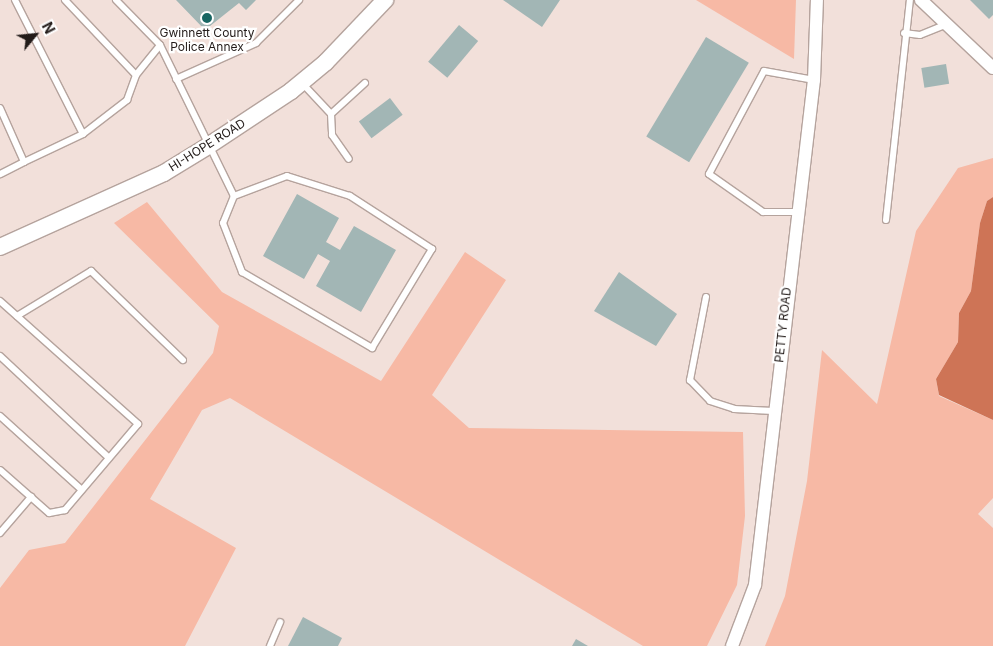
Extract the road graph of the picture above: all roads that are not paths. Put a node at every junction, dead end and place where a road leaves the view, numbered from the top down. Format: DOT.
graph roads {
  1 [pos="14,0"];
  2 [pos="65,0"];
  3 [pos="116,0"];
  4 [pos="299,0"];
  5 [pos="385,0"];
  6 [pos="817,0"];
  7 [pos="910,0"];
  8 [pos="920,0"];
  9 [pos="947,24"];
  10 [pos="904,33"];
  11 [pos="160,45"];
  12 [pos="993,68"];
  13 [pos="136,75"];
  14 [pos="176,79"];
  15 [pos="814,80"];
  16 [pos="301,82"];
  17 [pos="365,84"];
  18 [pos="0,108"];
  19 [pos="331,114"];
  20 [pos="83,134"];
  21 [pos="208,146"];
  22 [pos="349,159"];
  23 [pos="24,162"];
  24 [pos="0,174"];
  25 [pos="234,196"];
  26 [pos="796,212"];
  27 [pos="886,220"];
  28 [pos="0,246"];
  29 [pos="706,297"];
  30 [pos="0,301"];
  31 [pos="17,316"];
  32 [pos="0,356"];
  33 [pos="183,360"];
  34 [pos="773,411"];
  35 [pos="0,416"];
  36 [pos="109,458"];
  37 [pos="0,470"];
  38 [pos="82,490"];
  39 [pos="31,497"];
  40 [pos="0,532"];
  41 [pos="280,622"];
  42 [pos="270,646"];
  43 [pos="732,646"];
  1 -- 20 [label="lane"];
  2 -- 13 [label="lane"];
  3 -- 11 [label="lane"];
  4 -- 14 [label="lane"];
  5 -- 16 [label="street, HI-HOPE ROAD"];
  6 -- 15 [label="street, PETTY ROAD"];
  7 -- 10 [label="lane"];
  8 -- 9 [label="street"];
  9 -- 10 [label="lane"];
  9 -- 12 [label="street"];
  10 -- 27 [label="lane"];
  11 -- 13 [label="lane"];
  11 -- 14 [label="lane"];
  13 -- 20 [label="lane"];
  14 -- 21 [label="lane"];
  15 -- 26 [label="street, PETTY ROAD"];
  15 -- 26 [label="lane"];
  16 -- 19 [label="lane"];
  16 -- 21 [label="street, HI-HOPE ROAD"];
  17 -- 19 [label="lane"];
  18 -- 23 [label="lane"];
  19 -- 22 [label="lane"];
  20 -- 23 [label="lane"];
  21 -- 25 [label="lane"];
  21 -- 28 [label="street, HI-HOPE ROAD"];
  23 -- 24 [label="lane"];
  25 -- 25 [label="lane"];
  26 -- 34 [label="street, PETTY ROAD"];
  29 -- 34 [label="lane"];
  30 -- 31 [label="lane"];
  31 -- 33 [label="lane"];
  31 -- 36 [label="lane"];
  32 -- 36 [label="lane"];
  34 -- 43 [label="street, PETTY ROAD"];
  35 -- 38 [label="lane"];
  36 -- 38 [label="lane"];
  37 -- 39 [label="lane"];
  38 -- 39 [label="lane"];
  39 -- 40 [label="lane"];
  41 -- 42 [label="lane"];
}
